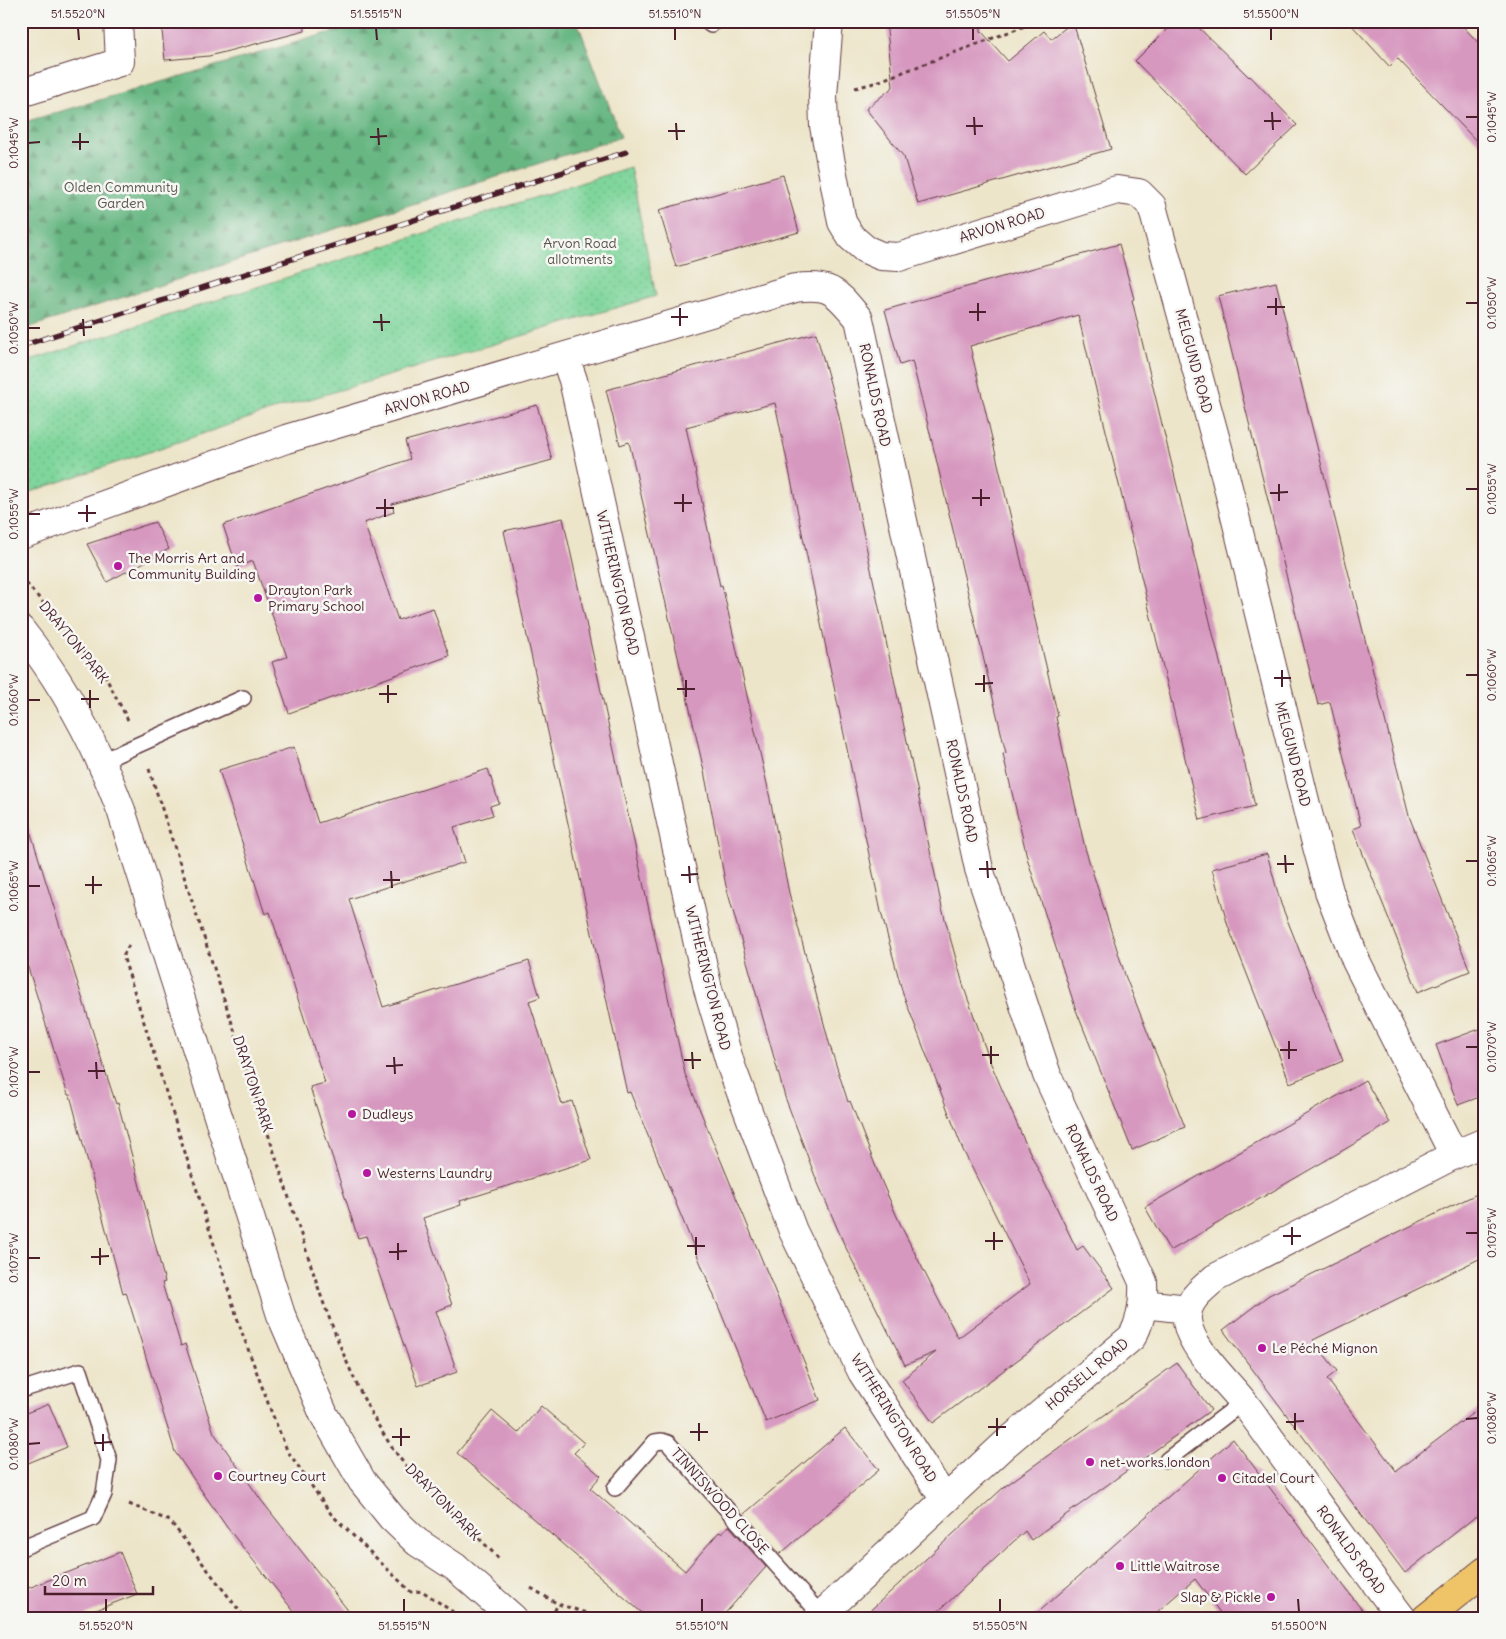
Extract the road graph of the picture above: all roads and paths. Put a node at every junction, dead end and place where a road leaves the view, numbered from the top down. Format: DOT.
graph roads {
  1 [pos="118,21"];
  2 [pos="829,21"];
  3 [pos="1038,21"];
  4 [pos="21,93"];
  5 [pos="823,96"];
  6 [pos="1139,193"];
  7 [pos="837,292"];
  8 [pos="565,357"];
  9 [pos="21,535"];
  10 [pos="21,577"];
  11 [pos="48,609"];
  12 [pos="54,617"];
  13 [pos="21,630"];
  14 [pos="243,698"];
  15 [pos="140,745"];
  16 [pos="102,761"];
  17 [pos="1485,1142"];
  18 [pos="1454,1155"];
  19 [pos="1143,1304"];
  20 [pos="1188,1309"];
  21 [pos="21,1390"];
  22 [pos="1243,1402"];
  23 [pos="1167,1460"];
  24 [pos="615,1488"];
  25 [pos="104,1494"];
  26 [pos="945,1500"];
  27 [pos="21,1548"];
  28 [pos="500,1561"];
  29 [pos="1485,1571"];
  30 [pos="530,1587"];
  31 [pos="558,1604"];
  32 [pos="820,1616"];
  33 [pos="245,1618"];
  34 [pos="513,1618"];
  35 [pos="551,1618"];
  36 [pos="602,1618"];
  37 [pos="1402,1618"];
  38 [pos="1426,1618"];
  1 -- 4 [label="street"];
  2 -- 5 [label="street"];
  3 -- 5 [label="path"];
  5 -- 6 [label="street, ARVON ROAD"];
  6 -- 18 [label="street, MELGUND ROAD"];
  7 -- 8 [label="street, ARVON ROAD"];
  7 -- 19 [label="street, RONALDS ROAD"];
  8 -- 9 [label="street, ARVON ROAD"];
  8 -- 26 [label="street, WITHERINGTON ROAD"];
  10 -- 11 [label="path, DRAYTON PARK"];
  12 -- 15 [label="path, DRAYTON PARK"];
  13 -- 16 [label="street"];
  14 -- 15 [label="lane"];
  15 -- 16 [label="lane"];
  15 -- 28 [label="path, DRAYTON PARK"];
  16 -- 34 [label="street"];
  17 -- 18 [label="street"];
  18 -- 20 [label="street"];
  19 -- 20 [label="street"];
  19 -- 26 [label="street, HORSELL ROAD"];
  20 -- 22 [label="street, RONALDS ROAD"];
  21 -- 25 [label="lane"];
  22 -- 23 [label="lane"];
  22 -- 37 [label="street, RONALDS ROAD"];
  24 -- 32 [label="lane, TINNISWOOD CLOSE"];
  25 -- 27 [label="lane"];
  25 -- 33 [label="path"];
  26 -- 32 [label="street, HORSELL ROAD"];
  29 -- 38 [label="highway"];
  30 -- 31 [label="path"];
  31 -- 35 [label="path"];
  31 -- 36 [label="path"];
}
